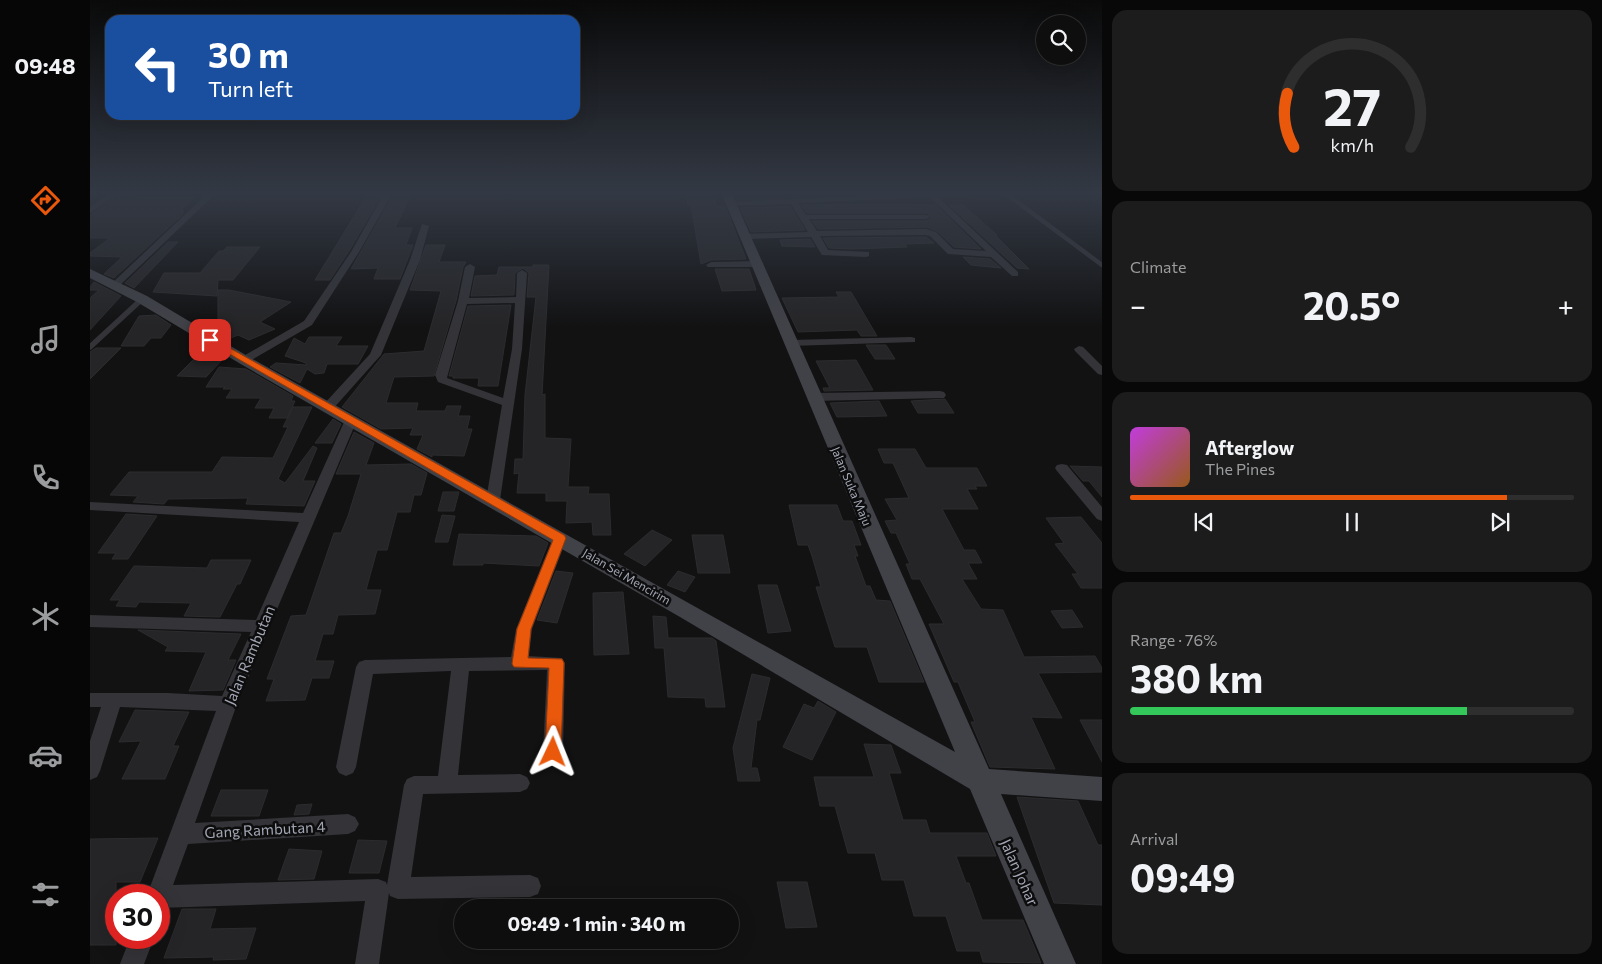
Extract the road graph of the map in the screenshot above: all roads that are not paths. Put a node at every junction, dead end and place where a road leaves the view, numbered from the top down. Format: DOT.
graph roads {
  1 [pos="166,237"];
  2 [pos="364,237"];
  3 [pos="422,237"];
  4 [pos="746,237"];
  5 [pos="816,237"];
  6 [pos="936,237"];
  7 [pos="977,237"];
  8 [pos="1064,237"];
  9 [pos="866,254"];
  10 [pos="995,254"];
  11 [pos="759,264"];
  12 [pos="1102,265"];
  13 [pos="711,266"];
  14 [pos="470,267"];
  15 [pos="90,273"];
  16 [pos="522,273"];
  17 [pos="1015,274"];
  18 [pos="114,286"];
  19 [pos="142,299"];
  20 [pos="518,300"];
  21 [pos="463,301"];
  22 [pos="911,340"];
  23 [pos="790,343"];
  24 [pos="90,347"];
  25 [pos="1079,349"];
  26 [pos="244,360"];
  27 [pos="1102,372"];
  28 [pos="940,395"];
  29 [pos="814,398"];
  30 [pos="507,403"];
  31 [pos="328,408"];
  32 [pos="351,420"];
  33 [pos="1062,468"];
  34 [pos="493,500"];
  35 [pos="90,506"];
  36 [pos="1102,516"];
  37 [pos="308,518"];
  38 [pos="560,538"];
  39 [pos="90,621"];
  40 [pos="260,626"];
  41 [pos="461,664"];
  42 [pos="520,664"];
  43 [pos="90,700"];
  44 [pos="113,700"];
  45 [pos="228,704"];
  46 [pos="553,752"];
  47 [pos="346,767"];
  48 [pos="90,771"];
  49 [pos="979,780"];
  50 [pos="520,783"];
  51 [pos="447,784"];
  52 [pos="1102,790"];
  53 [pos="348,824"];
  54 [pos="182,834"];
  55 [pos="163,884"];
  56 [pos="530,886"];
  57 [pos="170,896"];
  58 [pos="138,949"];
  59 [pos="132,964"];
  60 [pos="367,964"];
  61 [pos="1060,964"];
  1 -- 18 [label="street"];
  2 -- 26 [label="street"];
  3 -- 31 [label="street"];
  4 -- 11 [label="street, Jalan Suka Maju"];
  5 -- 9 [label="street"];
  6 -- 10 [label="street"];
  7 -- 10 [label="street"];
  8 -- 12 [label="lane"];
  10 -- 17 [label="street"];
  11 -- 13 [label="street"];
  11 -- 23 [label="street, Jalan Suka Maju"];
  14 -- 21 [label="street"];
  15 -- 18 [label="street, Jalan Sei Mencirim"];
  16 -- 20 [label="street"];
  18 -- 19 [label="street, Jalan Sei Mencirim"];
  19 -- 24 [label="lane"];
  19 -- 26 [label="street, Jalan Sei Mencirim"];
  20 -- 21 [label="street"];
  20 -- 30 [label="street"];
  21 -- 30 [label="street"];
  22 -- 23 [label="street"];
  23 -- 29 [label="street, Jalan Suka Maju"];
  25 -- 27 [label="street"];
  26 -- 31 [label="street, Jalan Sei Mencirim"];
  28 -- 29 [label="street"];
  29 -- 49 [label="street, Jalan Suka Maju"];
  30 -- 34 [label="street"];
  31 -- 32 [label="street, Jalan Sei Mencirim"];
  32 -- 34 [label="street, Jalan Sei Mencirim"];
  32 -- 37 [label="street, Jalan Rambutan"];
  33 -- 36 [label="street"];
  34 -- 38 [label="street, Jalan Sei Mencirim"];
  35 -- 37 [label="street"];
  37 -- 40 [label="street, Jalan Rambutan"];
  38 -- 42 [label="street"];
  38 -- 49 [label="street, Jalan Sei Mencirim"];
  39 -- 40 [label="street"];
  40 -- 45 [label="street, Jalan Rambutan"];
  41 -- 42 [label="street"];
  41 -- 47 [label="street"];
  41 -- 51 [label="street"];
  42 -- 46 [label="street"];
  43 -- 44 [label="street"];
  44 -- 45 [label="street"];
  44 -- 48 [label="street"];
  45 -- 54 [label="street, Jalan Rambutan"];
  49 -- 52 [label="street"];
  49 -- 61 [label="street, Jalan Johar"];
  50 -- 51 [label="street"];
  51 -- 56 [label="street"];
  53 -- 54 [label="street, Gang Rambutan 4"];
  54 -- 55 [label="street, Jalan Rambutan"];
  57 -- 60 [label="street"];
  58 -- 59 [label="street"];
}
